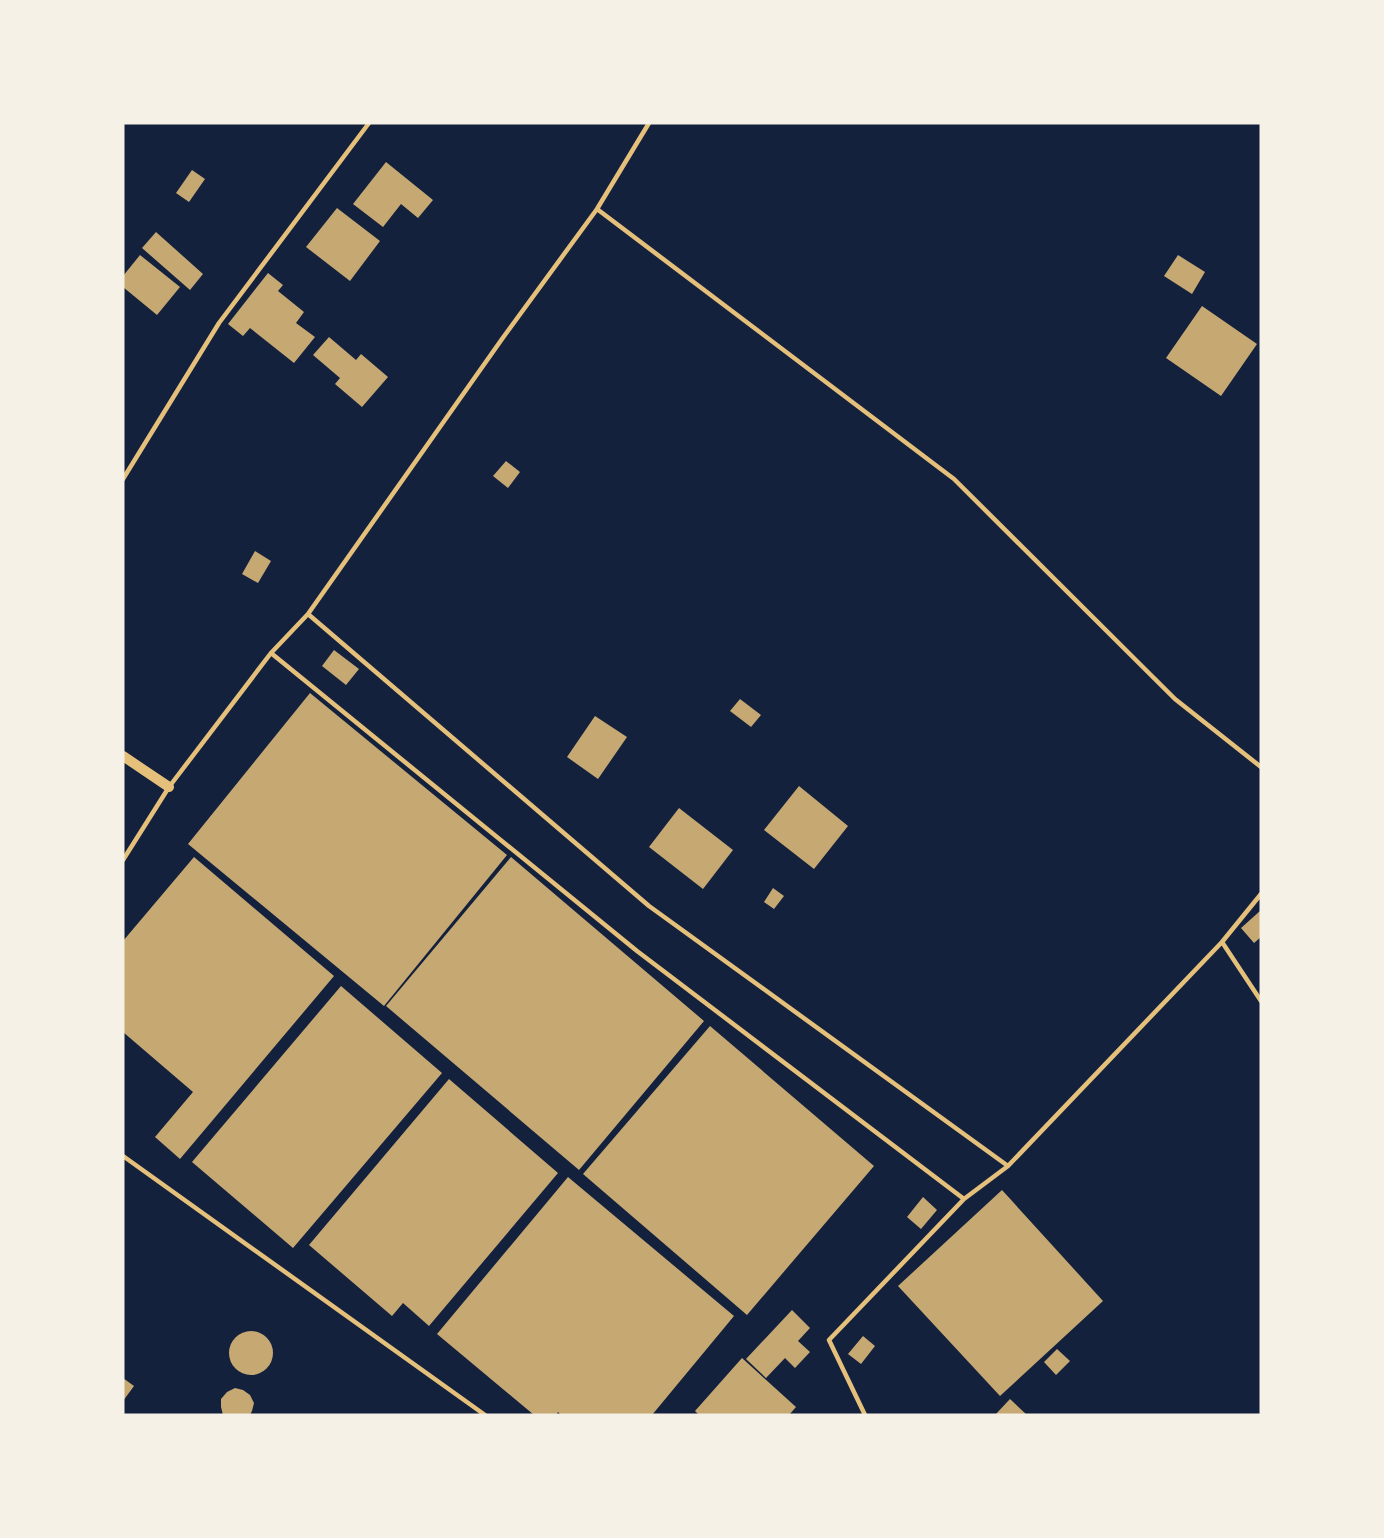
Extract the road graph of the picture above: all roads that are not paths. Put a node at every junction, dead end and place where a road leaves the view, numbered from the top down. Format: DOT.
graph roads {
  1 [pos="369,123"];
  2 [pos="649,123"];
  3 [pos="597,209"];
  4 [pos="123,479"];
  5 [pos="308,614"];
  6 [pos="271,653"];
  7 [pos="123,756"];
  8 [pos="1261,768"];
  9 [pos="169,787"];
  10 [pos="123,860"];
  11 [pos="1261,894"];
  12 [pos="1222,942"];
  13 [pos="1261,1001"];
  14 [pos="123,1156"];
  15 [pos="1008,1166"];
  16 [pos="964,1199"];
  17 [pos="486,1415"];
  18 [pos="866,1415"];
  1 -- 4 [label="lane"];
  2 -- 3 [label="lane"];
  3 -- 5 [label="lane"];
  3 -- 8 [label="lane"];
  5 -- 6 [label="lane"];
  5 -- 15 [label="lane"];
  6 -- 9 [label="lane"];
  6 -- 16 [label="lane"];
  7 -- 9 [label="street"];
  9 -- 10 [label="lane"];
  11 -- 12 [label="lane"];
  12 -- 13 [label="lane"];
  12 -- 15 [label="lane"];
  14 -- 17 [label="lane"];
  15 -- 16 [label="lane"];
  16 -- 18 [label="lane"];
}
